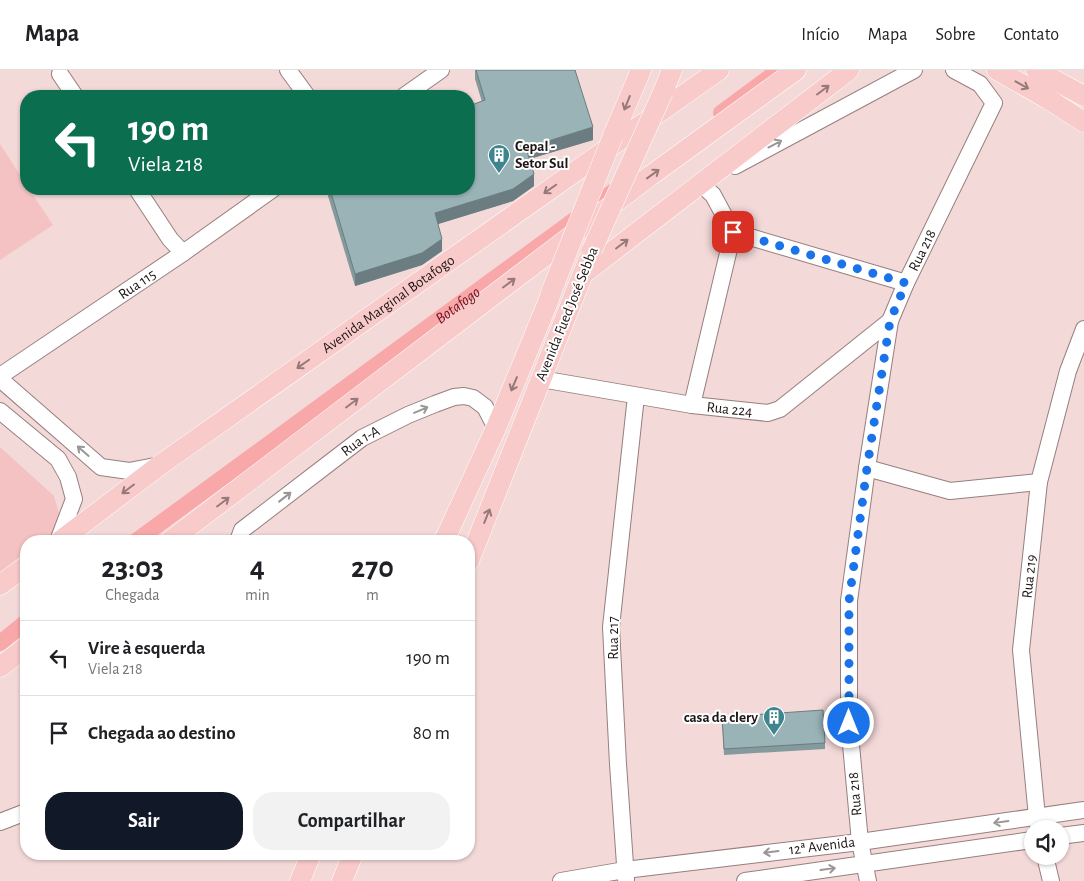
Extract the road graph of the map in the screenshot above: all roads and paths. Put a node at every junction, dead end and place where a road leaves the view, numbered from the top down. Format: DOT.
graph roads {
  1 [pos="288,70"];
  2 [pos="441,70"];
  3 [pos="640,70"];
  4 [pos="672,70"];
  5 [pos="718,70"];
  6 [pos="796,70"];
  7 [pos="849,70"];
  8 [pos="914,70"];
  9 [pos="954,70"];
  10 [pos="997,70"];
  11 [pos="1036,70"];
  12 [pos="60,74"];
  13 [pos="71,90"];
  14 [pos="303,90"];
  15 [pos="413,90"];
  16 [pos="1084,96"];
  17 [pos="1084,122"];
  18 [pos="701,184"];
  19 [pos="141,195"];
  20 [pos="265,195"];
  21 [pos="733,232"];
  22 [pos="183,253"];
  23 [pos="583,274"];
  24 [pos="906,283"];
  25 [pos="550,296"];
  26 [pos="890,321"];
  27 [pos="1084,330"];
  28 [pos="0,378"];
  29 [pos="541,379"];
  30 [pos="636,396"];
  31 [pos="692,405"];
  32 [pos="0,411"];
  33 [pos="496,428"];
  34 [pos="160,465"];
  35 [pos="867,468"];
  36 [pos="1039,482"];
  37 [pos="198,521"];
  38 [pos="61,535"];
  39 [pos="67,535"];
  40 [pos="178,535"];
  41 [pos="199,535"];
  42 [pos="240,535"];
  43 [pos="447,535"];
  44 [pos="475,546"];
  45 [pos="20,570"];
  46 [pos="0,585"];
  47 [pos="20,652"];
  48 [pos="0,667"];
  49 [pos="1084,810"];
  50 [pos="20,814"];
  51 [pos="1038,820"];
  52 [pos="1049,820"];
  53 [pos="0,822"];
  54 [pos="1024,824"];
  55 [pos="1084,833"];
  56 [pos="1069,835"];
  57 [pos="1024,841"];
  58 [pos="860,842"];
  59 [pos="308,860"];
  60 [pos="351,860"];
  61 [pos="864,864"];
  62 [pos="1047,865"];
  63 [pos="626,875"];
  64 [pos="343,879"];
  65 [pos="300,881"];
  66 [pos="561,881"];
  67 [pos="744,881"];
  68 [pos="868,881"];
  69 [pos="1051,881"];
  1 -- 14 [label="street"];
  2 -- 15 [label="street"];
  3 -- 25 [label="main road, Avenida Fued José Sebba, one-way, bridge"];
  4 -- 23 [label="main road, Avenida Fued José Sebba, bridge"];
  5 -- 34 [label="main road, Avenida Marginal Botafogo, one-way"];
  37 -- 6 [label="main road, one-way"];
  18 -- 7 [label="main road, one-way"];
  18 -- 8 [label="street, one-way"];
  9 -- 24 [label="street, Rua 218"];
  10 -- 17 [label="main road, one-way"];
  11 -- 16 [label="main road"];
  12 -- 13 [label="street"];
  18 -- 21 [label="street"];
  23 -- 18 [label="main road, one-way"];
  19 -- 22 [label="street"];
  20 -- 22 [label="street, Rua 115"];
  21 -- 24 [label="street"];
  21 -- 31 [label="street"];
  22 -- 28 [label="street, Rua 115"];
  23 -- 29 [label="main road, Avenida Fued José Sebba"];
  24 -- 26 [label="street, Rua 218"];
  25 -- 29 [label="main road"];
  25 -- 33 [label="main road, Avenida Fued José Sebba, one-way"];
  26 -- 31 [label="street, Rua 224"];
  26 -- 35 [label="street, Rua 218"];
  27 -- 36 [label="street, Rua 219"];
  34 -- 28 [label="street, Rua 115, one-way"];
  29 -- 30 [label="street, Rua 224"];
  44 -- 29 [label="main road, Avenida Fued José Sebba, one-way"];
  30 -- 31 [label="street, Rua 224"];
  30 -- 63 [label="street, Rua 217"];
  32 -- 38 [label="street"];
  42 -- 33 [label="street, Rua 1-A, one-way"];
  33 -- 43 [label="main road, Avenida Fued José Sebba"];
  34 -- 39 [label="main road, Avenida Marginal Botafogo, one-way"];
  35 -- 36 [label="street"];
  35 -- 58 [label="street, Rua 218"];
  36 -- 51 [label="street, Rua 219"];
  37 -- 40 [label="main road"];
  37 -- 41 [label="main road"];
  45 -- 46 [label="main road"];
  47 -- 48 [label="main road"];
  49 -- 52 [label="street, 12ª Avenida"];
  50 -- 53 [label="street"];
  54 -- 58 [label="street, 12ª Avenida, one-way"];
  55 -- 56 [label="street"];
  57 -- 61 [label="street, 12ª Avenida"];
  58 -- 61 [label="street, Rua 218"];
  58 -- 63 [label="street, 12ª Avenida, one-way"];
  59 -- 65 [label="main road"];
  60 -- 64 [label="main road"];
  67 -- 61 [label="street, 12ª Avenida, one-way"];
  61 -- 68 [label="street, Rua 218"];
  62 -- 69 [label="street"];
  63 -- 66 [label="street, 12ª Avenida"];
}
